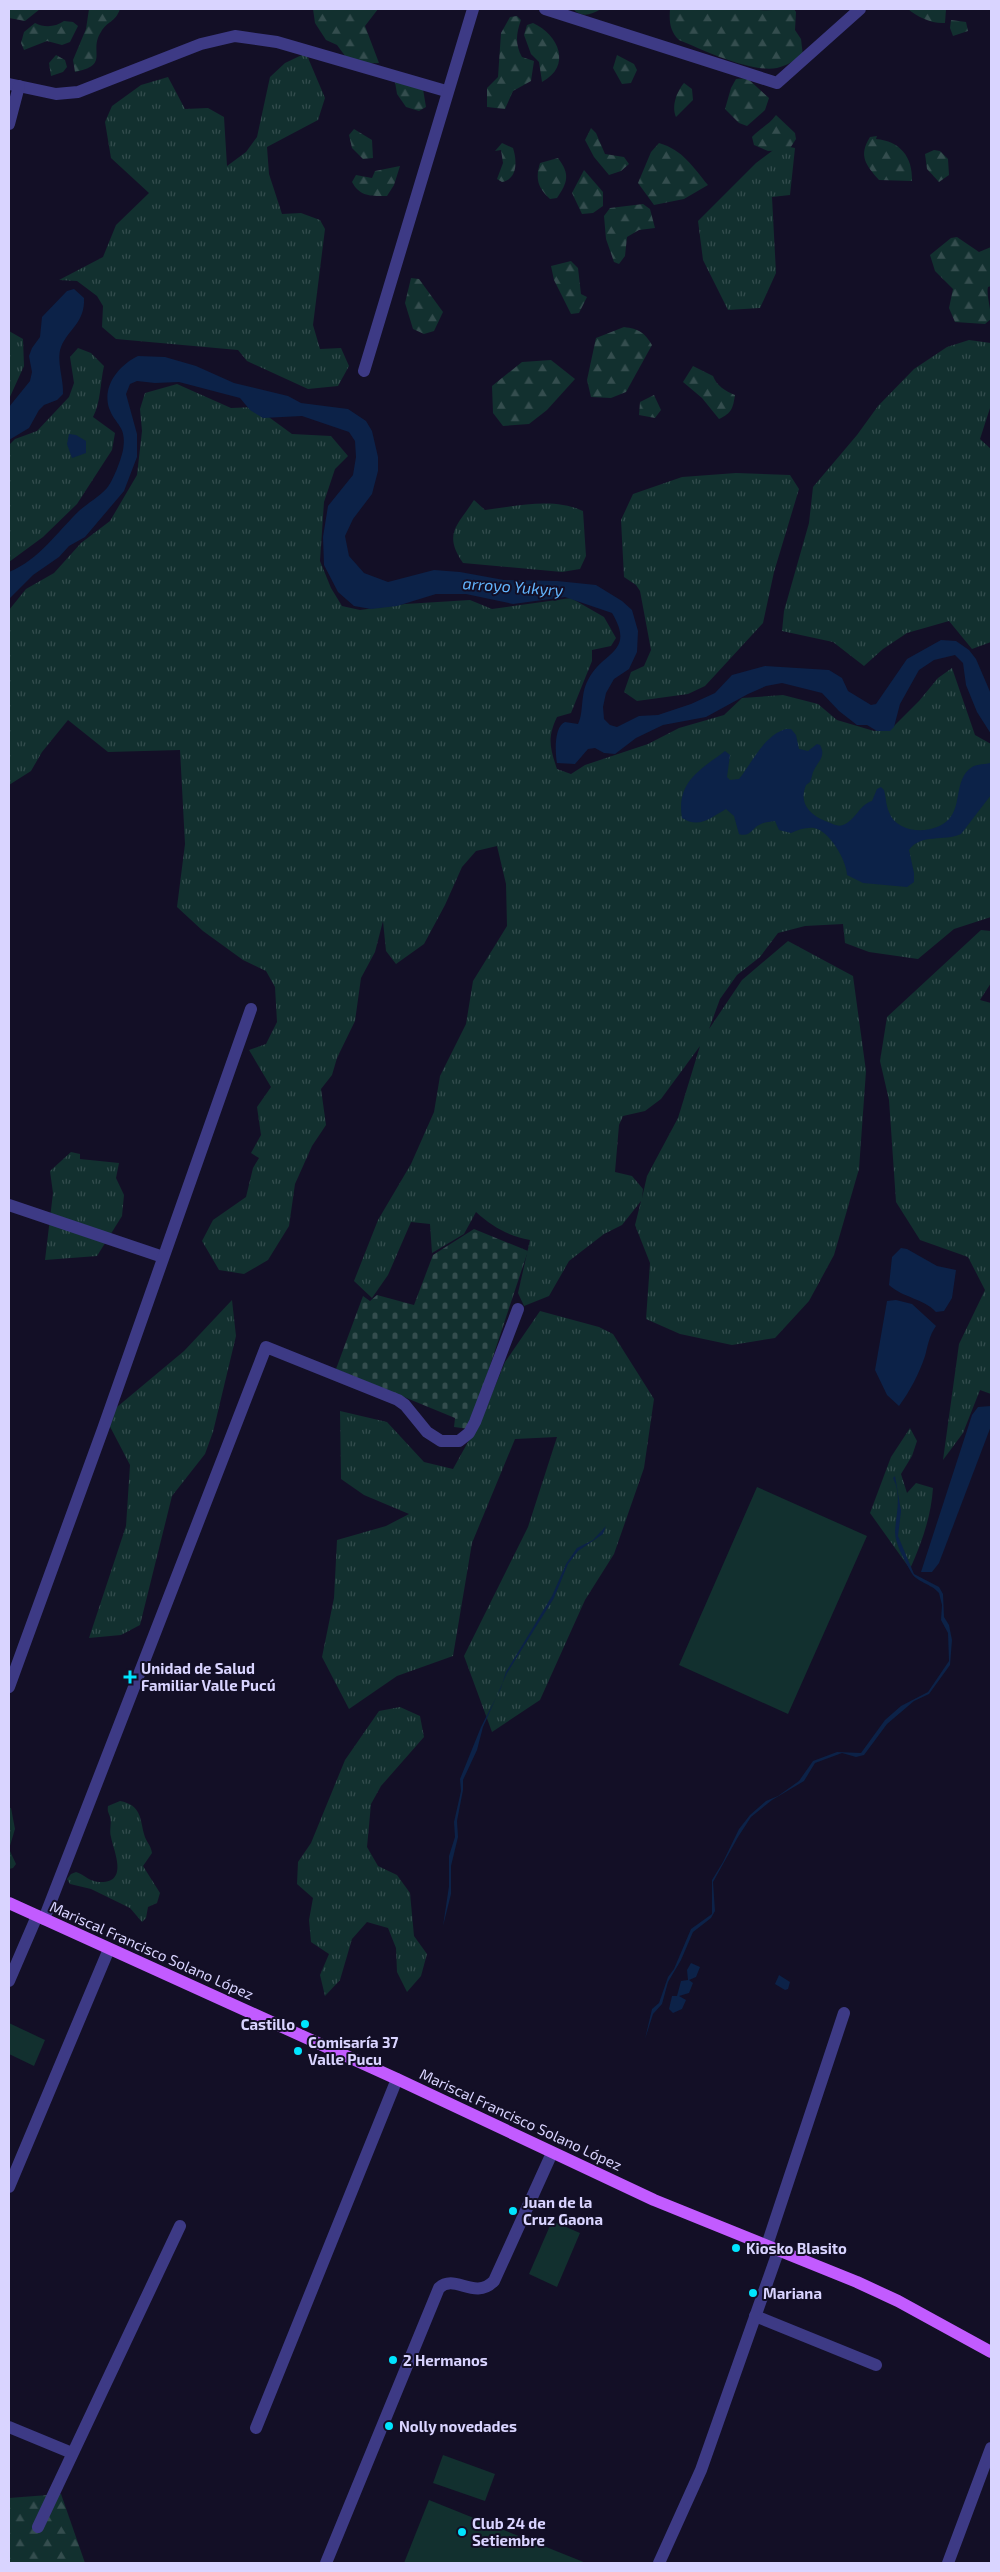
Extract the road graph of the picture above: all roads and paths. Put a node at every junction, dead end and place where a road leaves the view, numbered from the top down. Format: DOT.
graph roads {
  1 [pos="473,9"];
  2 [pos="545,9"];
  3 [pos="860,9"];
  4 [pos="14,85"];
  5 [pos="446,92"];
  6 [pos="9,124"];
  7 [pos="364,371"];
  8 [pos="251,1009"];
  9 [pos="9,1205"];
  10 [pos="163,1257"];
  11 [pos="518,1309"];
  12 [pos="9,1688"];
  13 [pos="9,1903"];
  14 [pos="41,1917"];
  15 [pos="109,1949"];
  16 [pos="9,1981"];
  17 [pos="844,2013"];
  18 [pos="397,2079"];
  19 [pos="552,2153"];
  20 [pos="9,2187"];
  21 [pos="180,2226"];
  22 [pos="773,2247"];
  23 [pos="755,2316"];
  24 [pos="991,2352"];
  25 [pos="876,2365"];
  26 [pos="9,2427"];
  27 [pos="256,2428"];
  28 [pos="991,2448"];
  29 [pos="72,2453"];
  30 [pos="38,2527"];
  31 [pos="326,2563"];
  32 [pos="659,2563"];
  33 [pos="948,2563"];
  1 -- 5 [label="street"];
  2 -- 3 [label="street"];
  4 -- 5 [label="street"];
  4 -- 6 [label="street"];
  5 -- 7 [label="street"];
  8 -- 10 [label="street"];
  9 -- 10 [label="street"];
  10 -- 12 [label="street"];
  11 -- 14 [label="street"];
  13 -- 14 [label="main road, Mariscal Francisco Solano López"];
  14 -- 15 [label="main road, Mariscal Francisco Solano López"];
  14 -- 16 [label="street"];
  15 -- 18 [label="main road, Mariscal Francisco Solano López"];
  15 -- 20 [label="street"];
  17 -- 22 [label="street"];
  18 -- 19 [label="main road, Mariscal Francisco Solano López"];
  18 -- 27 [label="street"];
  19 -- 22 [label="main road, Mariscal Francisco Solano López"];
  19 -- 31 [label="street"];
  21 -- 29 [label="street"];
  22 -- 23 [label="street"];
  22 -- 24 [label="main road, Mariscal Francisco Solano López"];
  23 -- 25 [label="street"];
  23 -- 32 [label="street"];
  26 -- 29 [label="street"];
  28 -- 33 [label="street"];
  29 -- 30 [label="street"];
}
